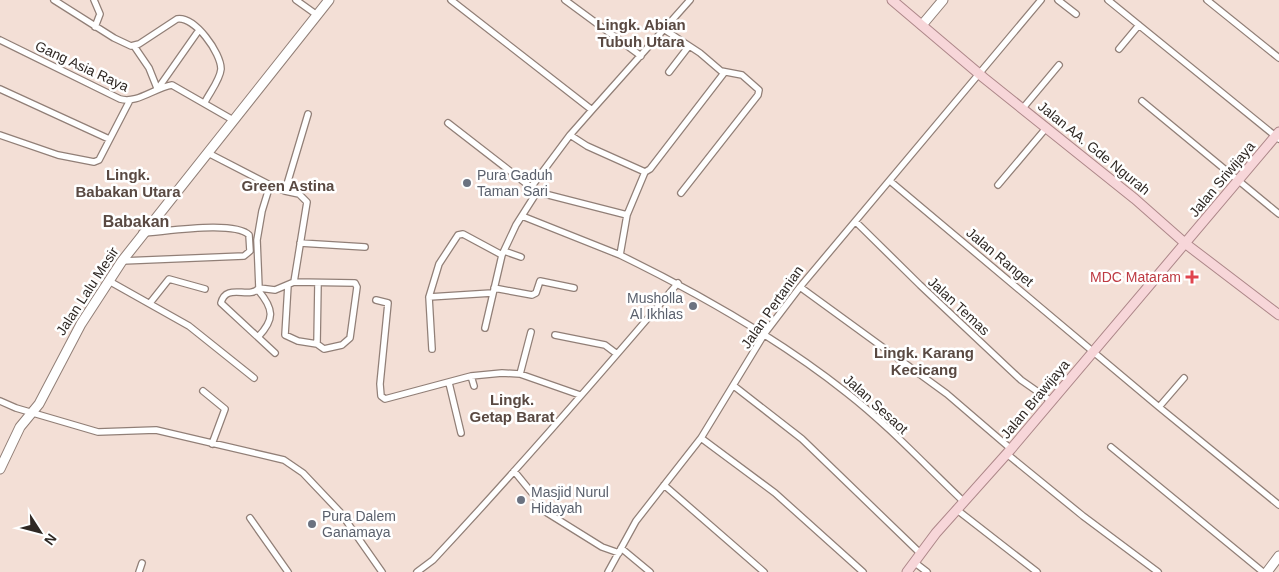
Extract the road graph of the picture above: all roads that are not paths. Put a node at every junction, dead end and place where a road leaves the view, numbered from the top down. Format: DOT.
graph roads {
  1 [pos="54,0"];
  2 [pos="94,0"];
  3 [pos="296,0"];
  4 [pos="329,0"];
  5 [pos="451,0"];
  6 [pos="690,0"];
  7 [pos="892,0"];
  8 [pos="943,0"];
  9 [pos="1040,0"];
  10 [pos="1058,0"];
  11 [pos="1108,0"];
  12 [pos="1207,0"];
  13 [pos="569,1"];
  14 [pos="1076,14"];
  15 [pos="317,15"];
  16 [pos="922,25"];
  17 [pos="1139,25"];
  18 [pos="95,27"];
  19 [pos="200,30"];
  20 [pos="665,30"];
  21 [pos="0,40"];
  22 [pos="134,46"];
  23 [pos="689,46"];
  24 [pos="1119,49"];
  25 [pos="639,57"];
  26 [pos="1279,58"];
  27 [pos="1059,65"];
  28 [pos="669,72"];
  29 [pos="724,73"];
  30 [pos="978,73"];
  31 [pos="158,88"];
  32 [pos="0,89"];
  33 [pos="1142,101"];
  34 [pos="129,102"];
  35 [pos="205,102"];
  36 [pos="1023,108"];
  37 [pos="592,110"];
  38 [pos="308,114"];
  39 [pos="233,120"];
  40 [pos="448,123"];
  41 [pos="1047,127"];
  42 [pos="0,134"];
  43 [pos="570,135"];
  44 [pos="1278,136"];
  45 [pos="109,139"];
  46 [pos="208,153"];
  47 [pos="644,172"];
  48 [pos="1237,180"];
  49 [pos="890,181"];
  50 [pos="270,185"];
  51 [pos="998,185"];
  52 [pos="532,186"];
  53 [pos="285,191"];
  54 [pos="537,192"];
  55 [pos="681,193"];
  56 [pos="1279,214"];
  57 [pos="627,215"];
  58 [pos="522,216"];
  59 [pos="856,222"];
  60 [pos="142,233"];
  61 [pos="300,243"];
  62 [pos="1186,244"];
  63 [pos="365,248"];
  64 [pos="503,253"];
  65 [pos="620,255"];
  66 [pos="520,257"];
  67 [pos="122,261"];
  68 [pos="109,281"];
  69 [pos="318,283"];
  70 [pos="678,283"];
  71 [pos="291,284"];
  72 [pos="800,287"];
  73 [pos="574,288"];
  74 [pos="205,289"];
  75 [pos="259,289"];
  76 [pos="493,290"];
  77 [pos="429,297"];
  78 [pos="376,300"];
  79 [pos="150,303"];
  80 [pos="1279,315"];
  81 [pos="485,328"];
  82 [pos="531,332"];
  83 [pos="765,333"];
  84 [pos="555,335"];
  85 [pos="258,337"];
  86 [pos="317,344"];
  87 [pos="432,349"];
  88 [pos="1093,352"];
  89 [pos="274,353"];
  90 [pos="617,354"];
  91 [pos="520,374"];
  92 [pos="472,376"];
  93 [pos="254,378"];
  94 [pos="1184,378"];
  95 [pos="449,382"];
  96 [pos="474,386"];
  97 [pos="734,386"];
  98 [pos="204,391"];
  99 [pos="580,395"];
  100 [pos="0,401"];
  101 [pos="1052,401"];
  102 [pos="1159,407"];
  103 [pos="32,412"];
  104 [pos="461,433"];
  105 [pos="701,438"];
  106 [pos="212,444"];
  107 [pos="1111,446"];
  108 [pos="1009,451"];
  109 [pos="0,469"];
  110 [pos="514,471"];
  111 [pos="664,485"];
  112 [pos="963,501"];
  113 [pos="1279,505"];
  114 [pos="956,509"];
  115 [pos="250,518"];
  116 [pos="620,551"];
  117 [pos="920,553"];
  118 [pos="1279,556"];
  119 [pos="914,562"];
  120 [pos="142,563"];
  121 [pos="139,572"];
  122 [pos="288,572"];
  123 [pos="382,572"];
  124 [pos="417,572"];
  125 [pos="608,572"];
  126 [pos="650,572"];
  127 [pos="764,572"];
  128 [pos="863,572"];
  129 [pos="907,572"];
  130 [pos="927,572"];
  131 [pos="1037,572"];
  132 [pos="1158,572"];
  133 [pos="1263,572"];
  134 [pos="1267,572"];
  1 -- 18 [label="street"];
  2 -- 18 [label="street"];
  3 -- 15 [label="street"];
  4 -- 15 [label="street, Jalan Lalu Mesir"];
  5 -- 37 [label="street"];
  6 -- 20 [label="street"];
  7 -- 16 [label="main road, Jalan AA. Gde Ngurah"];
  8 -- 16 [label="street"];
  9 -- 30 [label="street, Jalan Pertanian"];
  10 -- 14 [label="street"];
  11 -- 17 [label="street"];
  12 -- 26 [label="street"];
  13 -- 25 [label="street"];
  15 -- 39 [label="street, Jalan Lalu Mesir"];
  16 -- 30 [label="main road, Jalan AA. Gde Ngurah"];
  17 -- 24 [label="street"];
  17 -- 44 [label="street"];
  18 -- 22 [label="street"];
  19 -- 22 [label="street"];
  19 -- 31 [label="street"];
  19 -- 35 [label="street"];
  20 -- 23 [label="street"];
  20 -- 25 [label="street"];
  21 -- 34 [label="street, Gang Asia Raya"];
  22 -- 31 [label="street"];
  23 -- 28 [label="street"];
  23 -- 29 [label="street"];
  25 -- 37 [label="street"];
  27 -- 36 [label="street"];
  29 -- 47 [label="street"];
  29 -- 55 [label="street"];
  30 -- 36 [label="main road, Jalan AA. Gde Ngurah"];
  30 -- 49 [label="street, Jalan Pertanian"];
  31 -- 34 [label="street, Gang Asia Raya"];
  31 -- 35 [label="street"];
  32 -- 45 [label="street"];
  33 -- 48 [label="street"];
  34 -- 45 [label="street"];
  35 -- 39 [label="street"];
  36 -- 41 [label="main road, Jalan AA. Gde Ngurah"];
  37 -- 43 [label="street"];
  38 -- 53 [label="street"];
  39 -- 46 [label="street, Jalan Lalu Mesir"];
  40 -- 52 [label="street"];
  41 -- 51 [label="street"];
  41 -- 62 [label="main road, Jalan AA. Gde Ngurah"];
  42 -- 45 [label="street"];
  43 -- 47 [label="street"];
  43 -- 52 [label="street"];
  44 -- 48 [label="main road, Jalan Sriwijaya"];
  46 -- 50 [label="street"];
  46 -- 60 [label="street, Jalan Lalu Mesir"];
  47 -- 57 [label="street"];
  48 -- 56 [label="street"];
  48 -- 62 [label="main road, Jalan Sriwijaya"];
  49 -- 59 [label="street, Jalan Pertanian"];
  49 -- 88 [label="street, Jalan Ranget"];
  50 -- 53 [label="street"];
  50 -- 75 [label="street"];
  52 -- 54 [label="street"];
  53 -- 61 [label="street"];
  54 -- 57 [label="street"];
  54 -- 58 [label="street"];
  57 -- 65 [label="street"];
  58 -- 64 [label="street"];
  58 -- 65 [label="street, Jalan Sesaot"];
  59 -- 72 [label="street, Jalan Pertanian"];
  59 -- 101 [label="street, Jalan Temas"];
  60 -- 67 [label="street, Jalan Lalu Mesir"];
  60 -- 67 [label="street"];
  61 -- 63 [label="street"];
  61 -- 71 [label="street"];
  62 -- 80 [label="main road, Jalan AA. Gde Ngurah"];
  62 -- 88 [label="main road, Jalan Brawijaya"];
  64 -- 66 [label="street"];
  64 -- 76 [label="street"];
  64 -- 77 [label="street"];
  65 -- 70 [label="street, Jalan Sesaot"];
  67 -- 68 [label="street, Jalan Lalu Mesir"];
  68 -- 79 [label="street"];
  68 -- 103 [label="street, Jalan Lalu Mesir"];
  69 -- 71 [label="street"];
  69 -- 86 [label="street"];
  69 -- 86 [label="street"];
  70 -- 83 [label="street, Jalan Sesaot"];
  70 -- 90 [label="street"];
  71 -- 75 [label="street"];
  71 -- 86 [label="street"];
  72 -- 83 [label="street, Jalan Pertanian"];
  72 -- 108 [label="street"];
  73 -- 76 [label="street"];
  74 -- 79 [label="street"];
  75 -- 85 [label="street"];
  75 -- 85 [label="street"];
  76 -- 77 [label="street"];
  76 -- 81 [label="street"];
  77 -- 87 [label="street"];
  78 -- 95 [label="street"];
  79 -- 93 [label="street"];
  82 -- 91 [label="street"];
  83 -- 97 [label="street, Jalan Pertanian"];
  83 -- 112 [label="street, Jalan Sesaot"];
  84 -- 90 [label="street"];
  85 -- 89 [label="street"];
  88 -- 101 [label="main road, Jalan Brawijaya"];
  88 -- 102 [label="street, Jalan Ranget"];
  90 -- 99 [label="street"];
  91 -- 92 [label="street"];
  91 -- 99 [label="street"];
  92 -- 95 [label="street"];
  92 -- 96 [label="street"];
  94 -- 102 [label="street"];
  95 -- 104 [label="street"];
  97 -- 105 [label="street, Jalan Pertanian"];
  97 -- 117 [label="street"];
  98 -- 106 [label="street"];
  99 -- 110 [label="street"];
  100 -- 103 [label="street"];
  101 -- 108 [label="main road, Jalan Brawijaya"];
  102 -- 113 [label="street, Jalan Ranget"];
  103 -- 106 [label="street"];
  103 -- 109 [label="street, Jalan Lalu Mesir"];
  105 -- 111 [label="street, Jalan Pertanian"];
  105 -- 128 [label="street"];
  106 -- 123 [label="street"];
  107 -- 133 [label="street"];
  108 -- 112 [label="main road, Jalan Brawijaya"];
  108 -- 132 [label="street"];
  110 -- 116 [label="street"];
  110 -- 124 [label="street"];
  111 -- 116 [label="street, Jalan Pertanian"];
  111 -- 127 [label="street"];
  112 -- 114 [label="main road, Jalan Brawijaya"];
  114 -- 117 [label="main road, Jalan Brawijaya"];
  114 -- 131 [label="street"];
  115 -- 122 [label="street"];
  116 -- 125 [label="street, Jalan Pertanian"];
  116 -- 126 [label="street"];
  117 -- 119 [label="main road, Jalan Brawijaya"];
  118 -- 134 [label="street"];
  119 -- 129 [label="main road, Jalan Brawijaya"];
  119 -- 130 [label="street"];
  120 -- 121 [label="street"];
}
